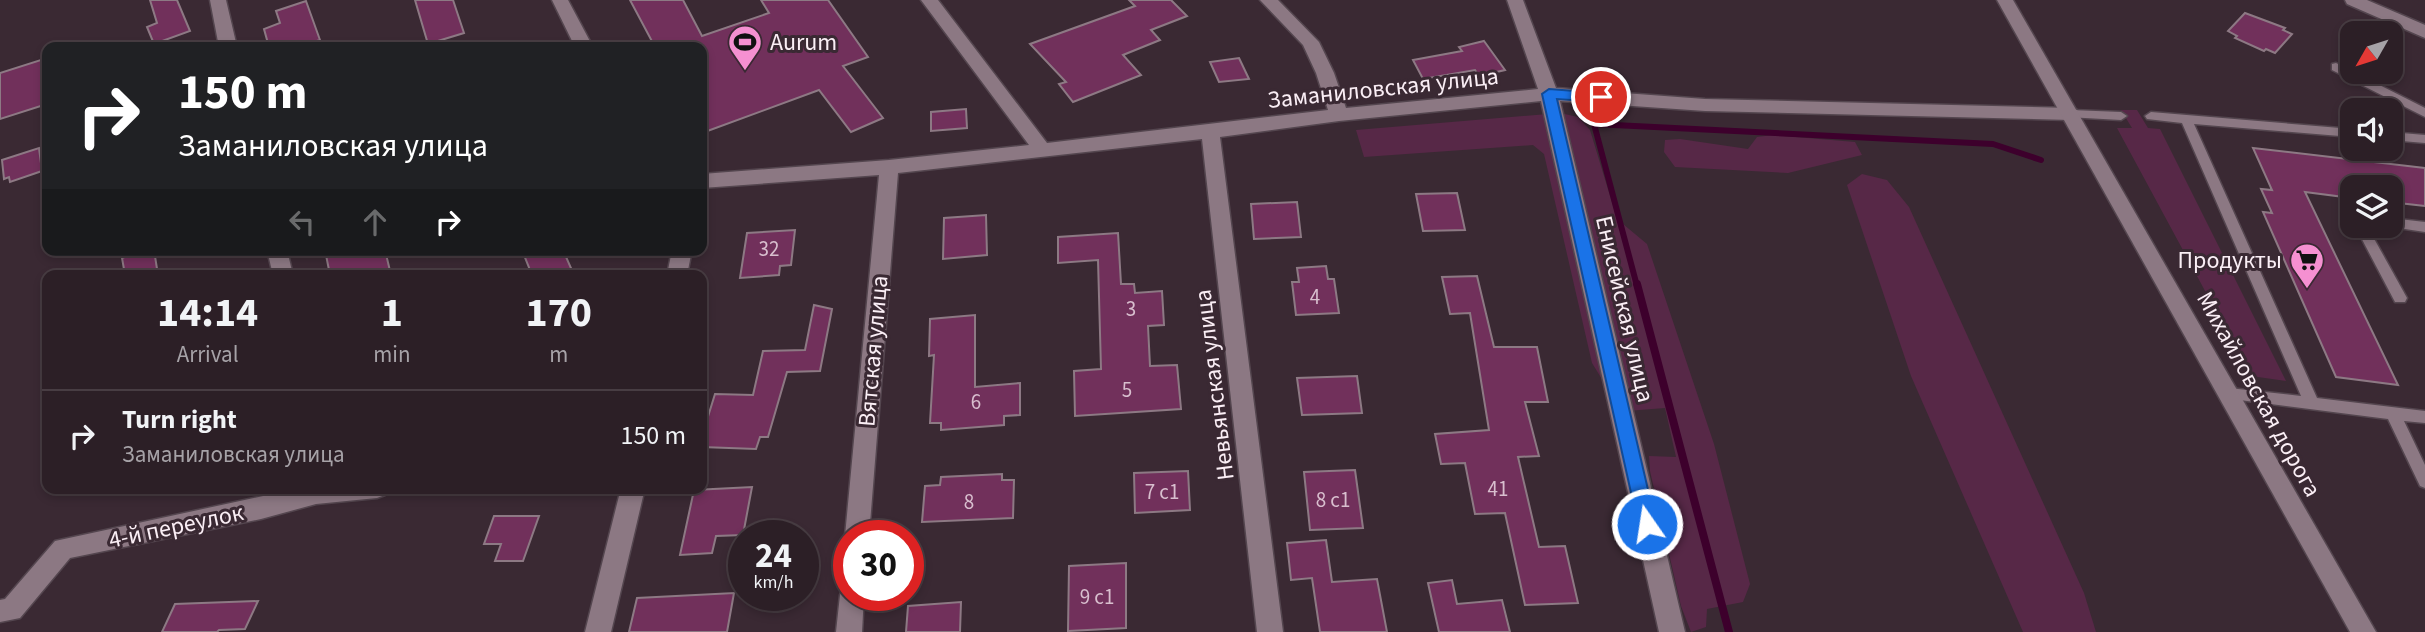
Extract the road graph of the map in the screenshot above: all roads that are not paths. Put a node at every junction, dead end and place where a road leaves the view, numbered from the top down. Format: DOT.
graph roads {
  1 [pos="218,0"];
  2 [pos="560,0"];
  3 [pos="929,0"];
  4 [pos="1268,0"];
  5 [pos="1515,0"];
  6 [pos="2005,0"];
  7 [pos="2353,0"];
  8 [pos="2425,32"];
  9 [pos="227,42"];
  10 [pos="581,42"];
  11 [pos="2336,67"];
  12 [pos="1549,94"];
  13 [pos="2425,113"];
  14 [pos="2071,114"];
  15 [pos="1339,115"];
  16 [pos="2121,116"];
  17 [pos="2151,116"];
  18 [pos="2186,119"];
  19 [pos="1210,132"];
  20 [pos="2340,132"];
  21 [pos="2403,137"];
  22 [pos="2425,139"];
  23 [pos="1043,151"];
  24 [pos="889,167"];
  25 [pos="707,181"];
  26 [pos="2403,224"];
  27 [pos="2425,227"];
  28 [pos="2368,238"];
  29 [pos="2400,298"];
  30 [pos="2229,394"];
  31 [pos="2311,402"];
  32 [pos="2393,413"];
  33 [pos="2425,417"];
  34 [pos="2425,481"];
  35 [pos="307,494"];
  36 [pos="632,494"];
  37 [pos="858,520"];
  38 [pos="0,611"];
  39 [pos="851,611"];
  40 [pos="598,632"];
  41 [pos="849,632"];
  42 [pos="1270,632"];
  43 [pos="1672,632"];
  44 [pos="2363,632"];
  1 -- 9 [label="street"];
  2 -- 10 [label="street"];
  3 -- 23 [label="street"];
  4 -- 15 [label="street"];
  5 -- 12 [label="street, Енисейская улица"];
  6 -- 14 [label="street, Михайловская дорога"];
  7 -- 8 [label="street"];
  11 -- 13 [label="lane"];
  12 -- 14 [label="street, Заманиловская улица"];
  12 -- 15 [label="street, Заманиловская улица"];
  12 -- 43 [label="street, Енисейская улица"];
  14 -- 16 [label="lane"];
  14 -- 30 [label="street, Михайловская дорога"];
  15 -- 19 [label="street, Заманиловская улица"];
  17 -- 18 [label="lane"];
  18 -- 20 [label="lane"];
  18 -- 31 [label="lane"];
  19 -- 23 [label="street, Заманиловская улица"];
  19 -- 42 [label="street, Невьянская улица"];
  21 -- 22 [label="lane"];
  23 -- 24 [label="street, Заманиловская улица"];
  24 -- 25 [label="street, Заманиловская улица"];
  24 -- 37 [label="street, Вятская улица"];
  26 -- 27 [label="lane"];
  28 -- 29 [label="lane"];
  30 -- 31 [label="lane"];
  30 -- 44 [label="street, Михайловская дорога"];
  31 -- 32 [label="lane"];
  32 -- 33 [label="lane"];
  32 -- 34 [label="lane"];
  35 -- 38 [label="street, 4-й переулок"];
  36 -- 40 [label="street"];
  39 -- 41 [label="street"];
}
